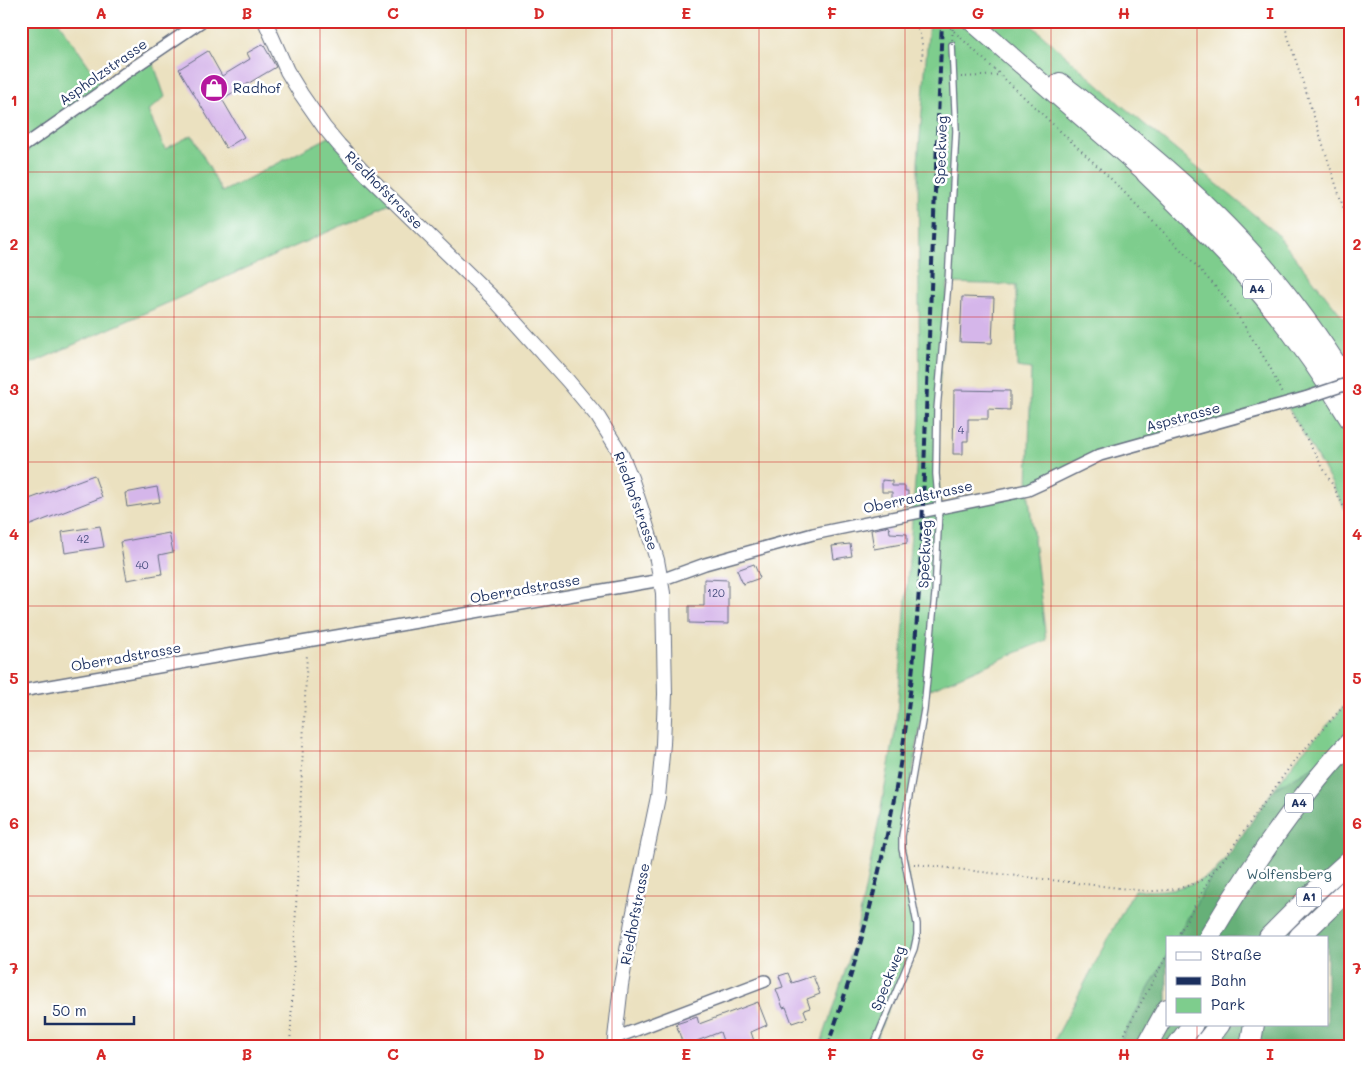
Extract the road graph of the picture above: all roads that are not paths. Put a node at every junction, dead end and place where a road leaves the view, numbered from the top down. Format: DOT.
graph roads {
  1 [pos="202,21"];
  2 [pos="265,21"];
  3 [pos="971,21"];
  4 [pos="986,21"];
  5 [pos="952,45"];
  6 [pos="1060,83"];
  7 [pos="21,148"];
  8 [pos="1146,173"];
  9 [pos="1350,384"];
  10 [pos="1350,420"];
  11 [pos="1028,490"];
  12 [pos="939,508"];
  13 [pos="661,580"];
  14 [pos="21,691"];
  15 [pos="1350,742"];
  16 [pos="1350,860"];
  17 [pos="1350,888"];
  18 [pos="1328,908"];
  19 [pos="1210,936"];
  20 [pos="1270,936"];
  21 [pos="1300,936"];
  22 [pos="1309,936"];
  23 [pos="765,981"];
  24 [pos="1166,1011"];
  25 [pos="1192,1026"];
  26 [pos="1218,1026"];
  27 [pos="1254,1026"];
  28 [pos="615,1043"];
  29 [pos="873,1047"];
  30 [pos="1146,1047"];
  31 [pos="1176,1047"];
  32 [pos="1202,1047"];
  33 [pos="1250,1047"];
  1 -- 7 [label="street, Aspholzstrasse"];
  2 -- 13 [label="street, Riedhofstrasse"];
  3 -- 8 [label="highway, A4"];
  4 -- 6 [label="highway, A4"];
  5 -- 12 [label="lane, Speckweg"];
  6 -- 9 [label="highway, A4"];
  8 -- 10 [label="highway, A4"];
  9 -- 11 [label="street, Aspstrasse, bridge"];
  11 -- 12 [label="street, Oberradstrasse"];
  12 -- 13 [label="street, Oberradstrasse"];
  12 -- 29 [label="lane, Speckweg"];
  13 -- 14 [label="street, Oberradstrasse"];
  13 -- 28 [label="street, Riedhofstrasse"];
  15 -- 19 [label="highway, A4"];
  16 -- 20 [label="highway, A1"];
  17 -- 18 [label="highway, A1"];
  18 -- 21 [label="highway, A1"];
  18 -- 22 [label="highway"];
  23 -- 28 [label="street"];
  24 -- 30 [label="highway"];
  25 -- 31 [label="highway"];
  26 -- 32 [label="highway"];
  27 -- 33 [label="highway"];
}
